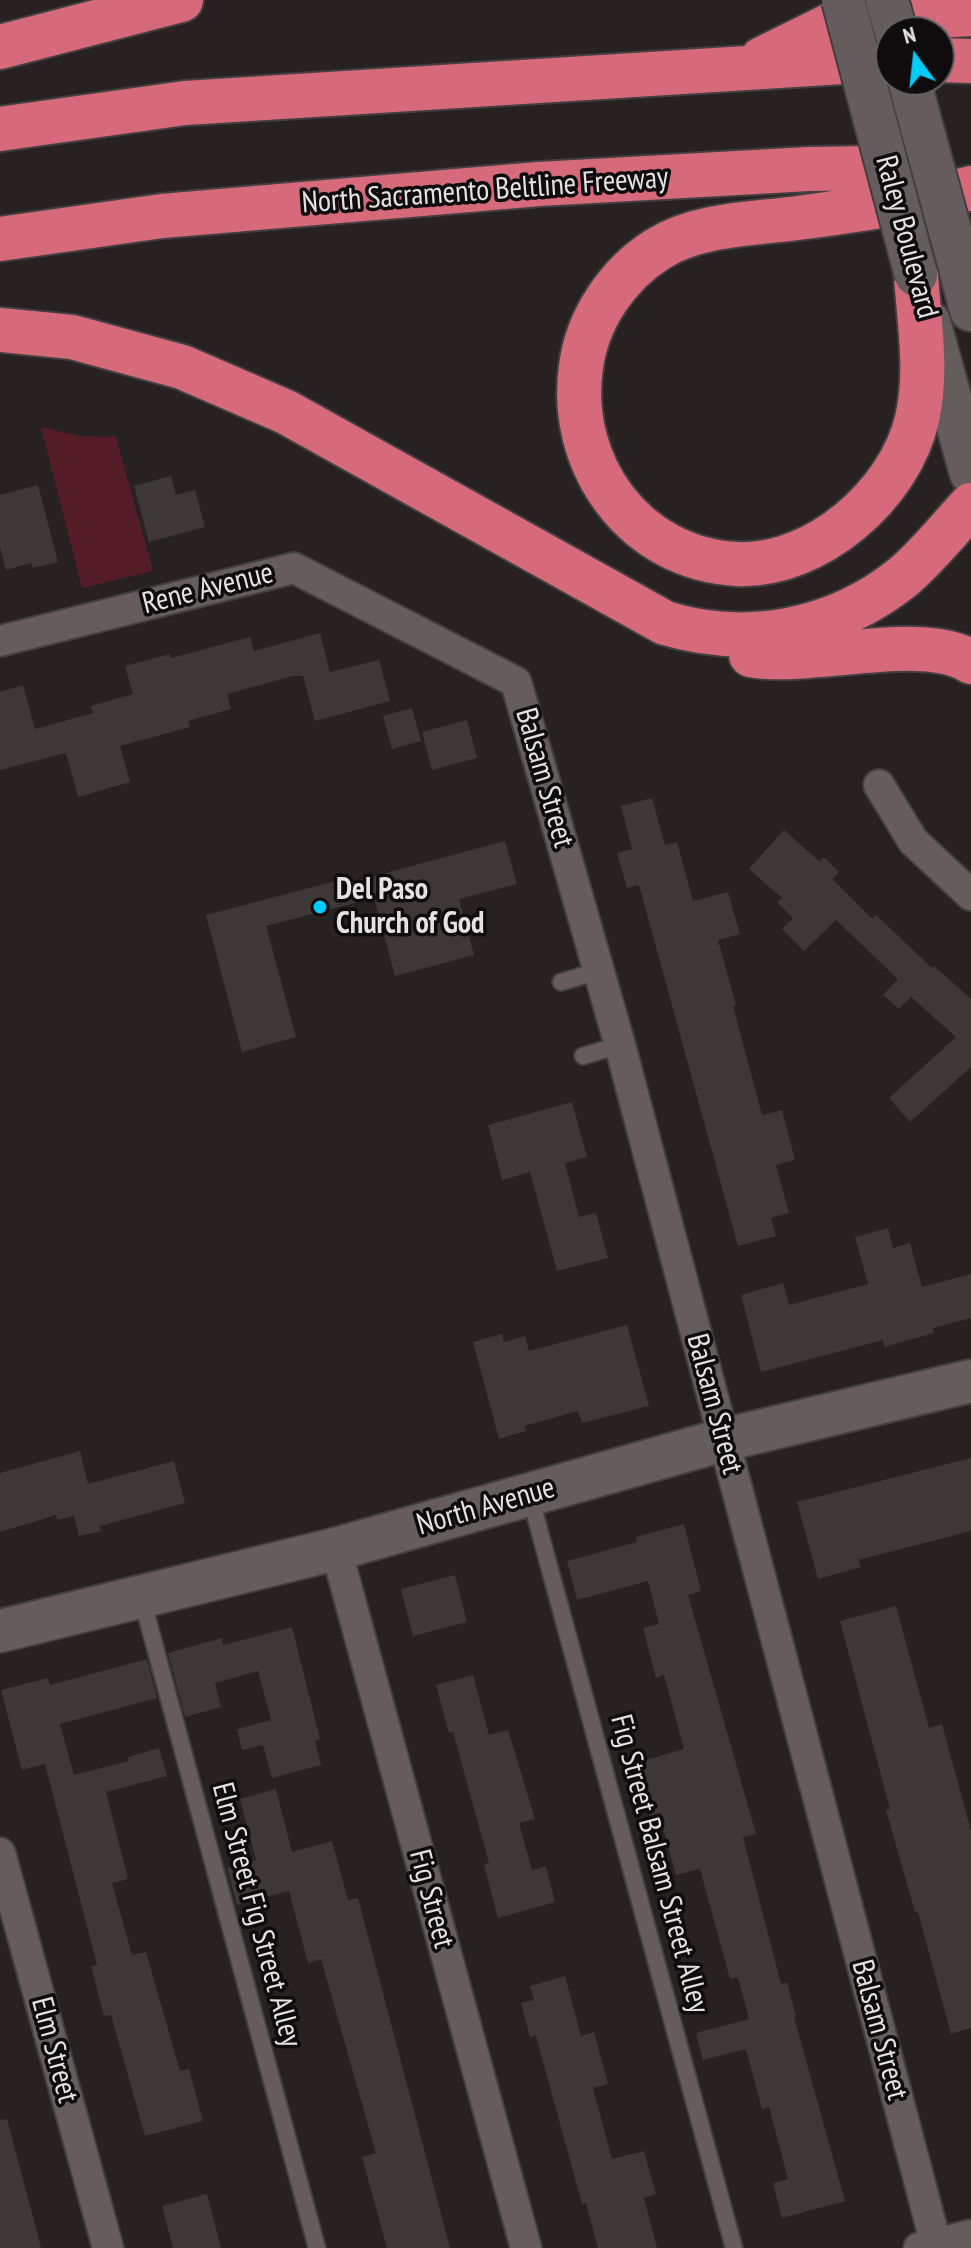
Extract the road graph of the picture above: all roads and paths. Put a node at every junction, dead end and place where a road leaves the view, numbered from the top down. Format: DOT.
graph roads {
  1 [pos="181,0"];
  2 [pos="843,0"];
  3 [pos="971,14"];
  4 [pos="0,47"];
  5 [pos="875,60"];
  6 [pos="741,69"];
  7 [pos="913,96"];
  8 [pos="0,129"];
  9 [pos="971,167"];
  10 [pos="971,188"];
  11 [pos="0,239"];
  12 [pos="916,275"];
  13 [pos="966,291"];
  14 [pos="0,330"];
  15 [pos="971,473"];
  16 [pos="971,505"];
  17 [pos="406,624"];
  18 [pos="678,627"];
  19 [pos="0,641"];
  20 [pos="971,662"];
  21 [pos="879,785"];
  22 [pos="971,895"];
  23 [pos="599,971"];
  24 [pos="561,982"];
  25 [pos="620,1045"];
  26 [pos="583,1056"];
  27 [pos="970,1383"];
  28 [pos="723,1440"];
  29 [pos="530,1495"];
  30 [pos="336,1549"];
  31 [pos="142,1597"];
  32 [pos="0,1631"];
  33 [pos="0,1853"];
  34 [pos="971,2235"];
  35 [pos="930,2246"];
  36 [pos="108,2248"];
  37 [pos="317,2248"];
  38 [pos="526,2248"];
  39 [pos="734,2248"];
  1 -- 4 [label="highway"];
  2 -- 12 [label="street, Raley Boulevard, bridge"];
  3 -- 6 [label="highway"];
  5 -- 6 [label="highway"];
  6 -- 8 [label="highway"];
  7 -- 13 [label="street, Raley Boulevard, bridge"];
  9 -- 11 [label="highway, North Sacramento Beltline Freeway"];
  10 -- 12 [label="highway"];
  12 -- 15 [label="street, Raley Boulevard"];
  14 -- 18 [label="highway"];
  16 -- 18 [label="highway"];
  17 -- 19 [label="street, Rene Avenue"];
  17 -- 23 [label="street, Balsam Street"];
  18 -- 20 [label="highway"];
  21 -- 22 [label="street"];
  23 -- 24 [label="lane"];
  23 -- 25 [label="street, Balsam Street"];
  25 -- 26 [label="lane"];
  25 -- 28 [label="street, Balsam Street"];
  27 -- 28 [label="street, North Avenue"];
  28 -- 29 [label="street, North Avenue"];
  28 -- 35 [label="street, Balsam Street"];
  29 -- 30 [label="street, North Avenue"];
  29 -- 39 [label="lane, Fig Street Balsam Street Alley"];
  30 -- 31 [label="street, North Avenue"];
  30 -- 38 [label="street, Fig Street"];
  31 -- 32 [label="street, North Avenue"];
  31 -- 37 [label="lane, Elm Street Fig Street Alley"];
  33 -- 36 [label="street, Elm Street"];
  34 -- 35 [label="street"];
}
